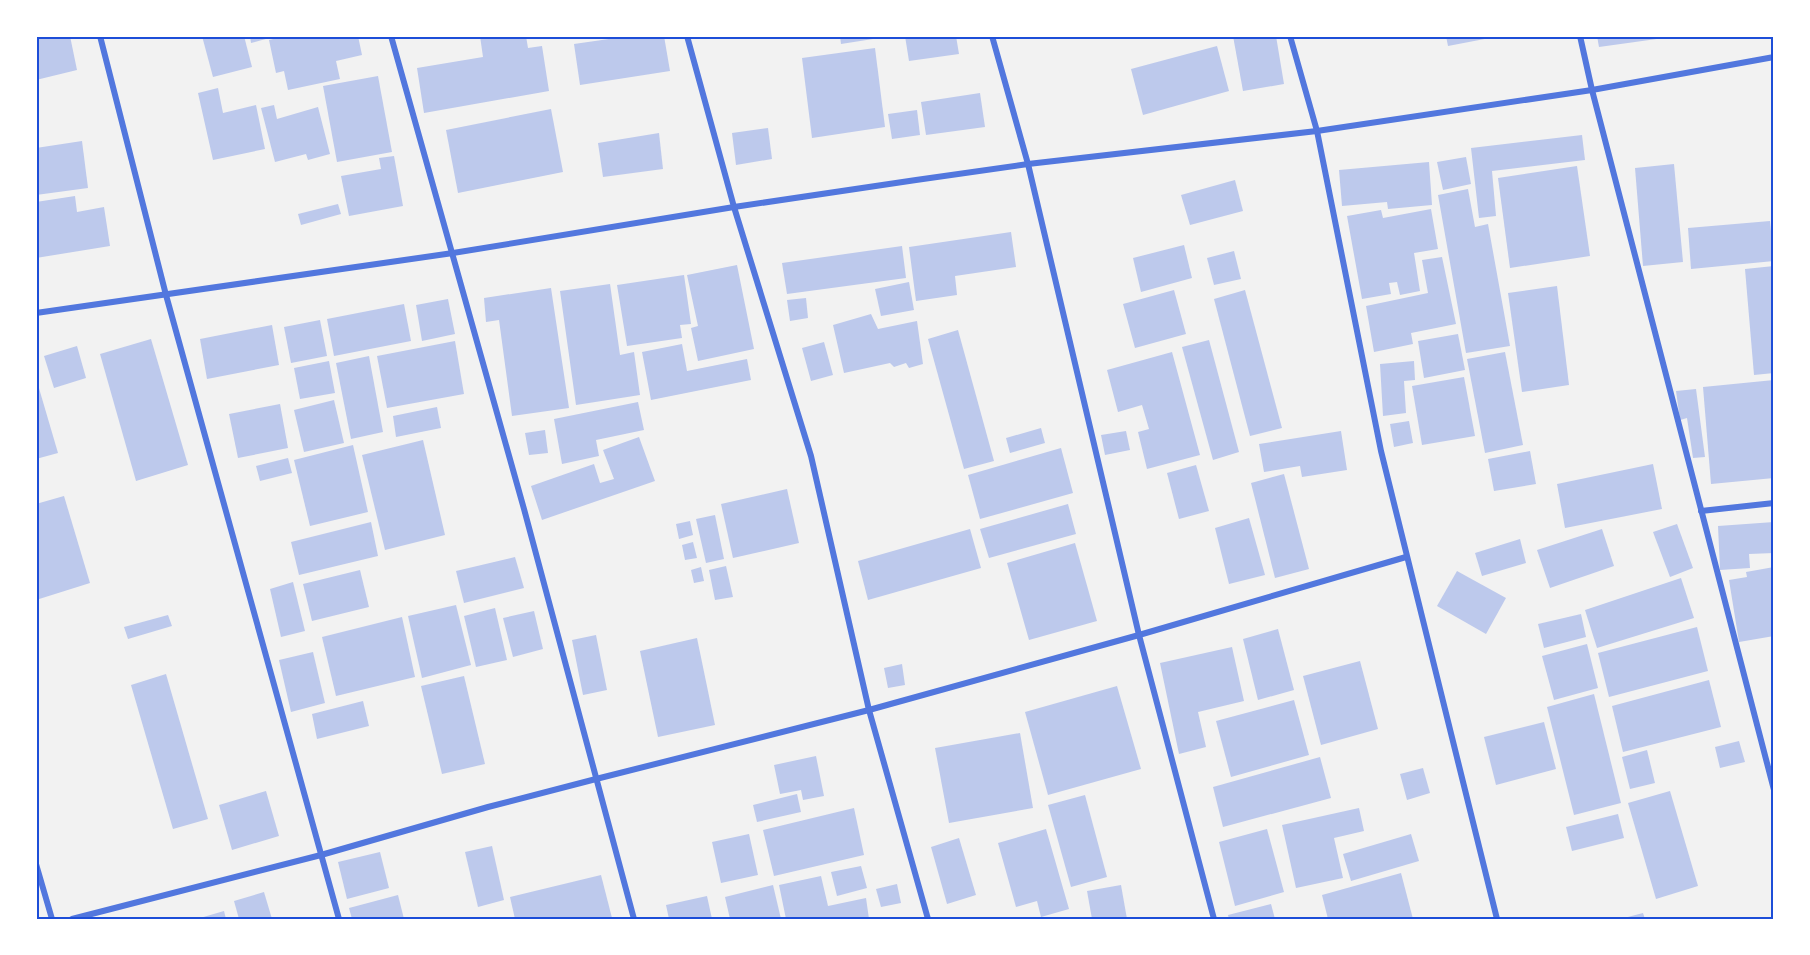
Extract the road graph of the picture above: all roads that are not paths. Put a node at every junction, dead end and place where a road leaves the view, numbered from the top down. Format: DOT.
graph roads {
  1 [pos="100,36"];
  2 [pos="392,36"];
  3 [pos="687,36"];
  4 [pos="992,36"];
  5 [pos="1290,36"];
  6 [pos="1580,36"];
  7 [pos="1774,57"];
  8 [pos="1592,90"];
  9 [pos="1317,131"];
  10 [pos="1028,164"];
  11 [pos="734,207"];
  12 [pos="453,253"];
  13 [pos="165,295"];
  14 [pos="36,313"];
  15 [pos="1774,503"];
  16 [pos="1701,510"];
  17 [pos="1406,557"];
  18 [pos="1139,636"];
  19 [pos="868,710"];
  20 [pos="596,779"];
  21 [pos="1773,780"];
  22 [pos="1774,790"];
  23 [pos="321,855"];
  24 [pos="36,864"];
  25 [pos="52,919"];
  26 [pos="72,919"];
  27 [pos="339,919"];
  28 [pos="634,919"];
  29 [pos="928,919"];
  30 [pos="1214,919"];
  31 [pos="1497,919"];
  1 -- 13 [label="street"];
  2 -- 12 [label="street"];
  3 -- 11 [label="street"];
  4 -- 10 [label="street"];
  5 -- 9 [label="street"];
  6 -- 8 [label="street"];
  7 -- 8 [label="street"];
  8 -- 9 [label="street"];
  8 -- 16 [label="street"];
  9 -- 10 [label="street"];
  9 -- 17 [label="street"];
  10 -- 11 [label="street"];
  10 -- 18 [label="street"];
  11 -- 12 [label="street"];
  11 -- 19 [label="street"];
  12 -- 13 [label="street"];
  12 -- 20 [label="street"];
  13 -- 14 [label="street"];
  13 -- 23 [label="street"];
  15 -- 16 [label="street"];
  16 -- 21 [label="street"];
  17 -- 18 [label="street"];
  17 -- 31 [label="street"];
  18 -- 19 [label="street"];
  18 -- 30 [label="street"];
  19 -- 20 [label="street"];
  19 -- 29 [label="street"];
  20 -- 23 [label="street"];
  20 -- 28 [label="street"];
  21 -- 22 [label="street"];
  23 -- 26 [label="street"];
  23 -- 27 [label="street"];
  24 -- 25 [label="street"];
}
